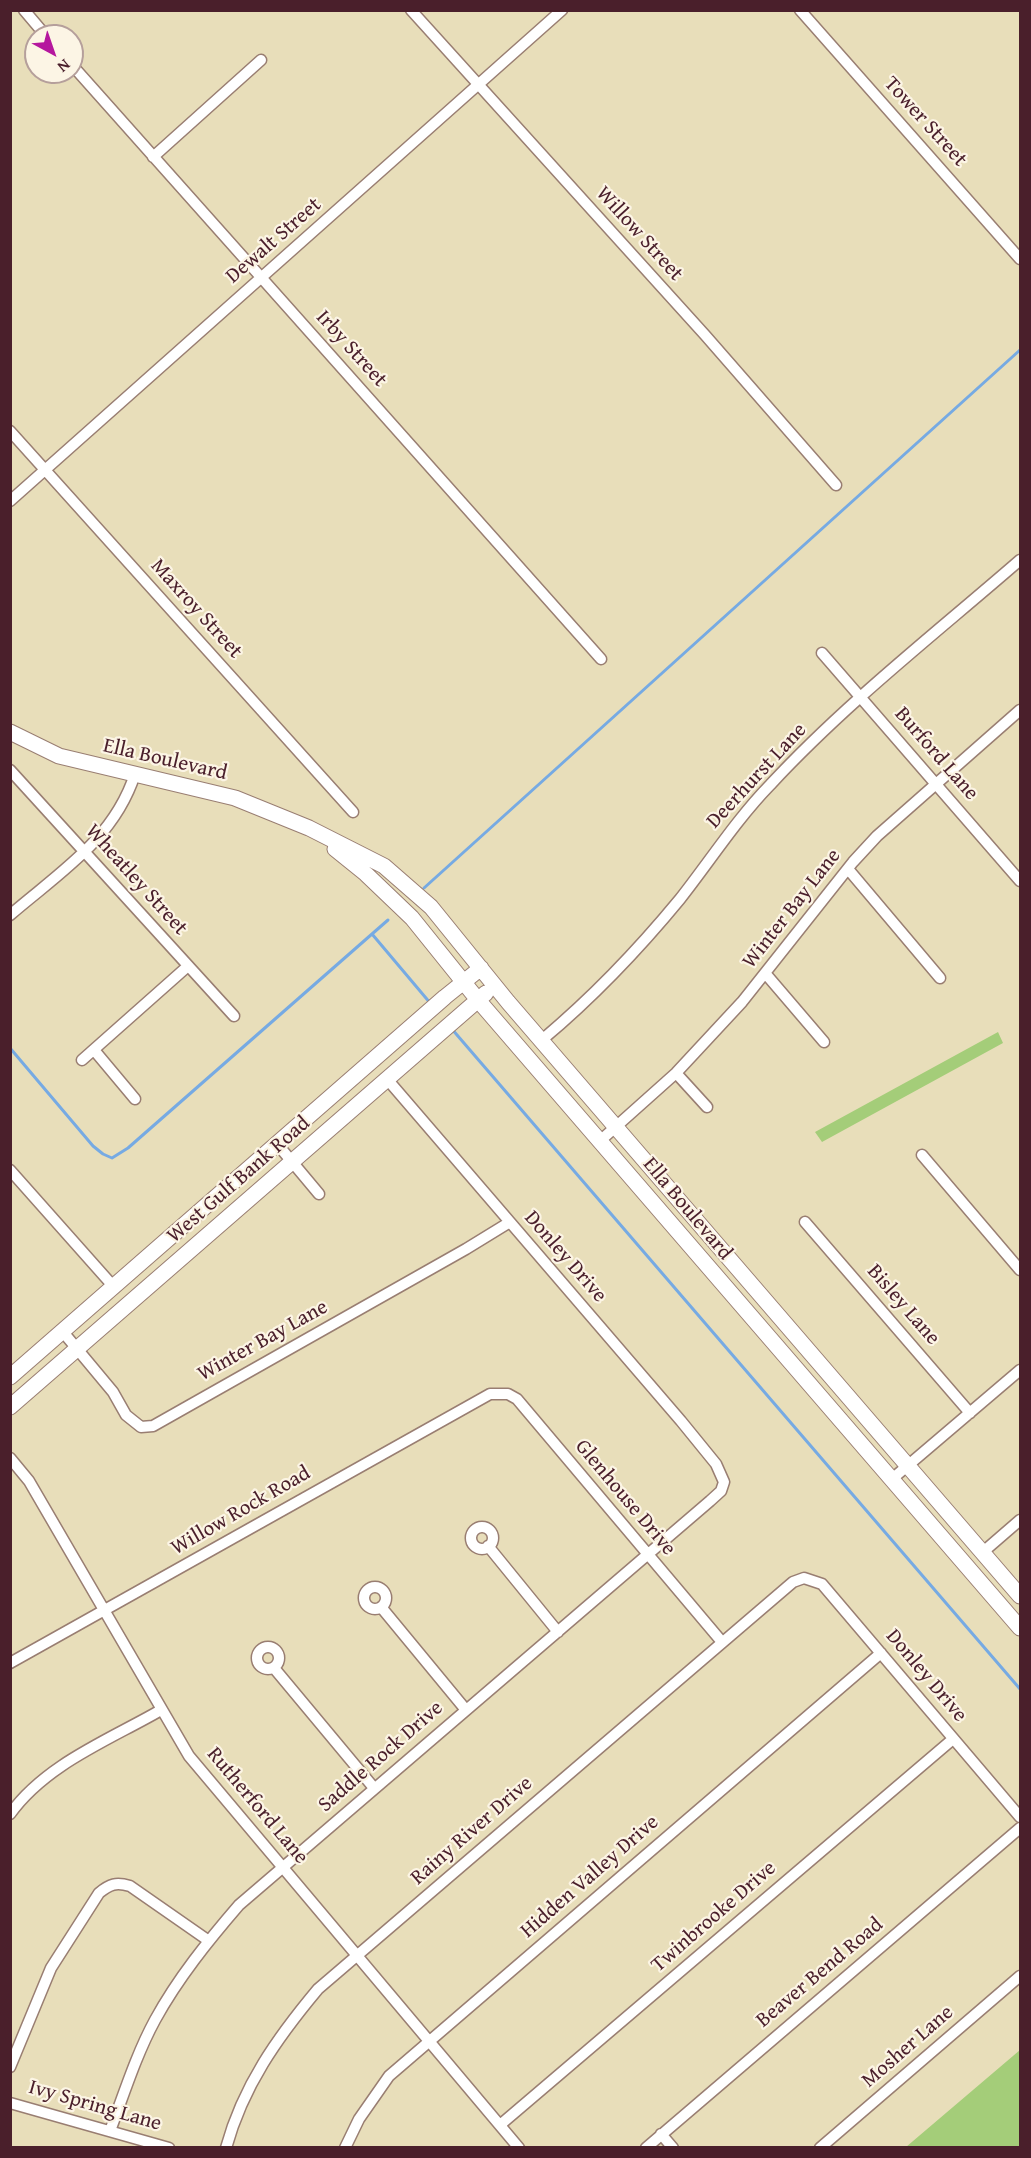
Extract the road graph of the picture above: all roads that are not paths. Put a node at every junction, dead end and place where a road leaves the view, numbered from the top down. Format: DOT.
graph roads {
  1 [pos="24,10"];
  2 [pos="411,10"];
  3 [pos="562,10"];
  4 [pos="800,10"];
  5 [pos="36,24"];
  6 [pos="261,60"];
  7 [pos="84,79"];
  8 [pos="478,87"];
  9 [pos="153,157"];
  10 [pos="1020,259"];
  11 [pos="261,278"];
  12 [pos="10,431"];
  13 [pos="45,471"];
  14 [pos="836,485"];
  15 [pos="10,501"];
  16 [pos="1020,560"];
  17 [pos="822,653"];
  18 [pos="601,659"];
  19 [pos="861,696"];
  20 [pos="1020,710"];
  21 [pos="10,732"];
  22 [pos="10,770"];
  23 [pos="135,774"];
  24 [pos="935,783"];
  25 [pos="353,812"];
  26 [pos="309,828"];
  27 [pos="84,852"];
  28 [pos="1020,862"];
  29 [pos="848,869"];
  30 [pos="1011,870"];
  31 [pos="1020,881"];
  32 [pos="10,915"];
  33 [pos="188,966"];
  34 [pos="481,968"];
  35 [pos="765,973"];
  36 [pos="940,978"];
  37 [pos="463,982"];
  38 [pos="495,986"];
  39 [pos="478,1000"];
  40 [pos="234,1016"];
  41 [pos="543,1039"];
  42 [pos="824,1042"];
  43 [pos="94,1050"];
  44 [pos="82,1060"];
  45 [pos="676,1073"];
  46 [pos="387,1079"];
  47 [pos="135,1099"];
  48 [pos="706,1107"];
  49 [pos="617,1126"];
  50 [pos="601,1140"];
  51 [pos="278,1145"];
  52 [pos="922,1155"];
  53 [pos="292,1162"];
  54 [pos="10,1170"];
  55 [pos="319,1194"];
  56 [pos="510,1222"];
  57 [pos="806,1222"];
  58 [pos="1020,1270"];
  59 [pos="113,1286"];
  60 [pos="63,1332"];
  61 [pos="78,1348"];
  62 [pos="1020,1370"];
  63 [pos="10,1377"];
  64 [pos="491,1394"];
  65 [pos="10,1407"];
  66 [pos="970,1413"];
  67 [pos="10,1458"];
  68 [pos="713,1460"];
  69 [pos="908,1466"];
  70 [pos="892,1479"];
  71 [pos="1020,1520"];
  72 [pos="488,1546"];
  73 [pos="983,1552"];
  74 [pos="648,1555"];
  75 [pos="792,1583"];
  76 [pos="1020,1596"];
  77 [pos="381,1607"];
  78 [pos="103,1611"];
  79 [pos="1020,1628"];
  80 [pos="558,1632"];
  81 [pos="722,1642"];
  82 [pos="881,1653"];
  83 [pos="10,1663"];
  84 [pos="274,1668"];
  85 [pos="161,1710"];
  86 [pos="466,1710"];
  87 [pos="953,1739"];
  88 [pos="374,1788"];
  89 [pos="10,1814"];
  90 [pos="1020,1817"];
  91 [pos="1020,1828"];
  92 [pos="283,1866"];
  93 [pos="209,1941"];
  94 [pos="358,1954"];
  95 [pos="1020,1976"];
  96 [pos="430,2039"];
  97 [pos="10,2067"];
  98 [pos="10,2103"];
  99 [pos="500,2125"];
  100 [pos="110,2131"];
  101 [pos="661,2134"];
  102 [pos="168,2148"];
  103 [pos="226,2148"];
  104 [pos="345,2148"];
  105 [pos="519,2148"];
  106 [pos="646,2148"];
  107 [pos="674,2148"];
  108 [pos="820,2148"];
  1 -- 5 [label="street"];
  2 -- 8 [label="street, Willow Street"];
  3 -- 8 [label="street, Dewalt Street"];
  4 -- 10 [label="street, Tower Street"];
  6 -- 9 [label="street"];
  7 -- 9 [label="street, Irby Street"];
  8 -- 11 [label="street, Dewalt Street"];
  8 -- 14 [label="street, Willow Street"];
  9 -- 11 [label="street, Irby Street"];
  11 -- 13 [label="street, Dewalt Street"];
  11 -- 18 [label="street, Irby Street"];
  12 -- 13 [label="street, Maxroy Street"];
  13 -- 15 [label="street, Dewalt Street"];
  13 -- 25 [label="street, Maxroy Street"];
  16 -- 19 [label="street, Deerhurst Lane"];
  17 -- 19 [label="street, Burford Lane"];
  19 -- 24 [label="street, Burford Lane"];
  19 -- 41 [label="street, Deerhurst Lane"];
  20 -- 24 [label="street, Winter Bay Lane"];
  21 -- 23 [label="main road, Ella Boulevard"];
  22 -- 27 [label="street, Wheatley Street"];
  23 -- 26 [label="main road, Ella Boulevard"];
  23 -- 27 [label="street"];
  24 -- 29 [label="street, Winter Bay Lane"];
  24 -- 30 [label="street, Burford Lane"];
  26 -- 34 [label="main road, Ella Boulevard"];
  26 -- 37 [label="main road, Ella Boulevard"];
  27 -- 32 [label="street"];
  27 -- 33 [label="street, Wheatley Street"];
  28 -- 30 [label="street"];
  29 -- 35 [label="street, Winter Bay Lane"];
  29 -- 36 [label="street"];
  30 -- 31 [label="street, Burford Lane"];
  33 -- 40 [label="street, Wheatley Street"];
  33 -- 43 [label="street"];
  34 -- 37 [label="main road, West Gulf Bank Road"];
  34 -- 38 [label="main road, Ella Boulevard"];
  35 -- 42 [label="street"];
  35 -- 45 [label="street, Winter Bay Lane"];
  37 -- 39 [label="main road, Ella Boulevard"];
  37 -- 51 [label="main road, West Gulf Bank Road"];
  38 -- 39 [label="main road, West Gulf Bank Road"];
  38 -- 41 [label="main road, Ella Boulevard"];
  39 -- 46 [label="main road, West Gulf Bank Road"];
  39 -- 50 [label="main road, Ella Boulevard"];
  41 -- 49 [label="main road, Ella Boulevard"];
  43 -- 44 [label="street"];
  43 -- 47 [label="street"];
  45 -- 48 [label="street"];
  45 -- 49 [label="street, Winter Bay Lane"];
  46 -- 53 [label="main road, West Gulf Bank Road"];
  46 -- 56 [label="street, Donley Drive"];
  49 -- 50 [label="street, Winter Bay Lane"];
  49 -- 69 [label="main road, Ella Boulevard"];
  50 -- 70 [label="main road, Ella Boulevard"];
  51 -- 53 [label="street"];
  51 -- 59 [label="main road, West Gulf Bank Road"];
  52 -- 58 [label="street"];
  53 -- 55 [label="street"];
  53 -- 61 [label="main road, West Gulf Bank Road"];
  54 -- 59 [label="street"];
  56 -- 61 [label="street, Winter Bay Lane"];
  56 -- 68 [label="street, Donley Drive"];
  57 -- 66 [label="street, Bisley Lane"];
  59 -- 60 [label="main road, West Gulf Bank Road"];
  60 -- 61 [label="street, Winter Bay Lane"];
  60 -- 63 [label="main road, West Gulf Bank Road"];
  61 -- 65 [label="main road, West Gulf Bank Road"];
  62 -- 66 [label="street"];
  64 -- 74 [label="street, Glenhouse Drive"];
  64 -- 78 [label="street, Willow Rock Road"];
  66 -- 69 [label="street"];
  67 -- 78 [label="street, Rutherford Lane"];
  68 -- 74 [label="street, Saddle Rock Drive"];
  69 -- 70 [label="street"];
  69 -- 73 [label="main road, Ella Boulevard"];
  70 -- 79 [label="main road, Ella Boulevard"];
  71 -- 73 [label="street"];
  72 -- 80 [label="street"];
  73 -- 76 [label="main road, Ella Boulevard"];
  74 -- 80 [label="street, Saddle Rock Drive"];
  74 -- 81 [label="street, Glenhouse Drive"];
  75 -- 81 [label="street, Rainy River Drive"];
  75 -- 82 [label="street, Donley Drive"];
  77 -- 86 [label="street"];
  78 -- 83 [label="street, Willow Rock Road"];
  78 -- 85 [label="street, Rutherford Lane"];
  80 -- 86 [label="street, Saddle Rock Drive"];
  81 -- 94 [label="street, Rainy River Drive"];
  82 -- 87 [label="street, Donley Drive"];
  82 -- 96 [label="street, Hidden Valley Drive"];
  84 -- 88 [label="street"];
  85 -- 89 [label="street"];
  85 -- 92 [label="street, Rutherford Lane"];
  86 -- 88 [label="street, Saddle Rock Drive"];
  87 -- 90 [label="street, Donley Drive"];
  87 -- 99 [label="street, Twinbrooke Drive"];
  88 -- 92 [label="street, Saddle Rock Drive"];
  91 -- 101 [label="street, Beaver Bend Road"];
  92 -- 93 [label="street, Saddle Rock Drive"];
  92 -- 94 [label="street, Rutherford Lane"];
  93 -- 97 [label="street"];
  93 -- 100 [label="street, Saddle Rock Drive"];
  94 -- 96 [label="street, Rutherford Lane"];
  94 -- 103 [label="street, Rainy River Drive"];
  95 -- 108 [label="street, Mosher Lane"];
  96 -- 99 [label="street, Rutherford Lane"];
  96 -- 104 [label="street, Hidden Valley Drive"];
  98 -- 100 [label="street, Ivy Spring Lane"];
  99 -- 105 [label="street, Rutherford Lane"];
  100 -- 102 [label="street, Ivy Spring Lane"];
  101 -- 106 [label="street, Beaver Bend Road"];
  101 -- 107 [label="street"];
}
